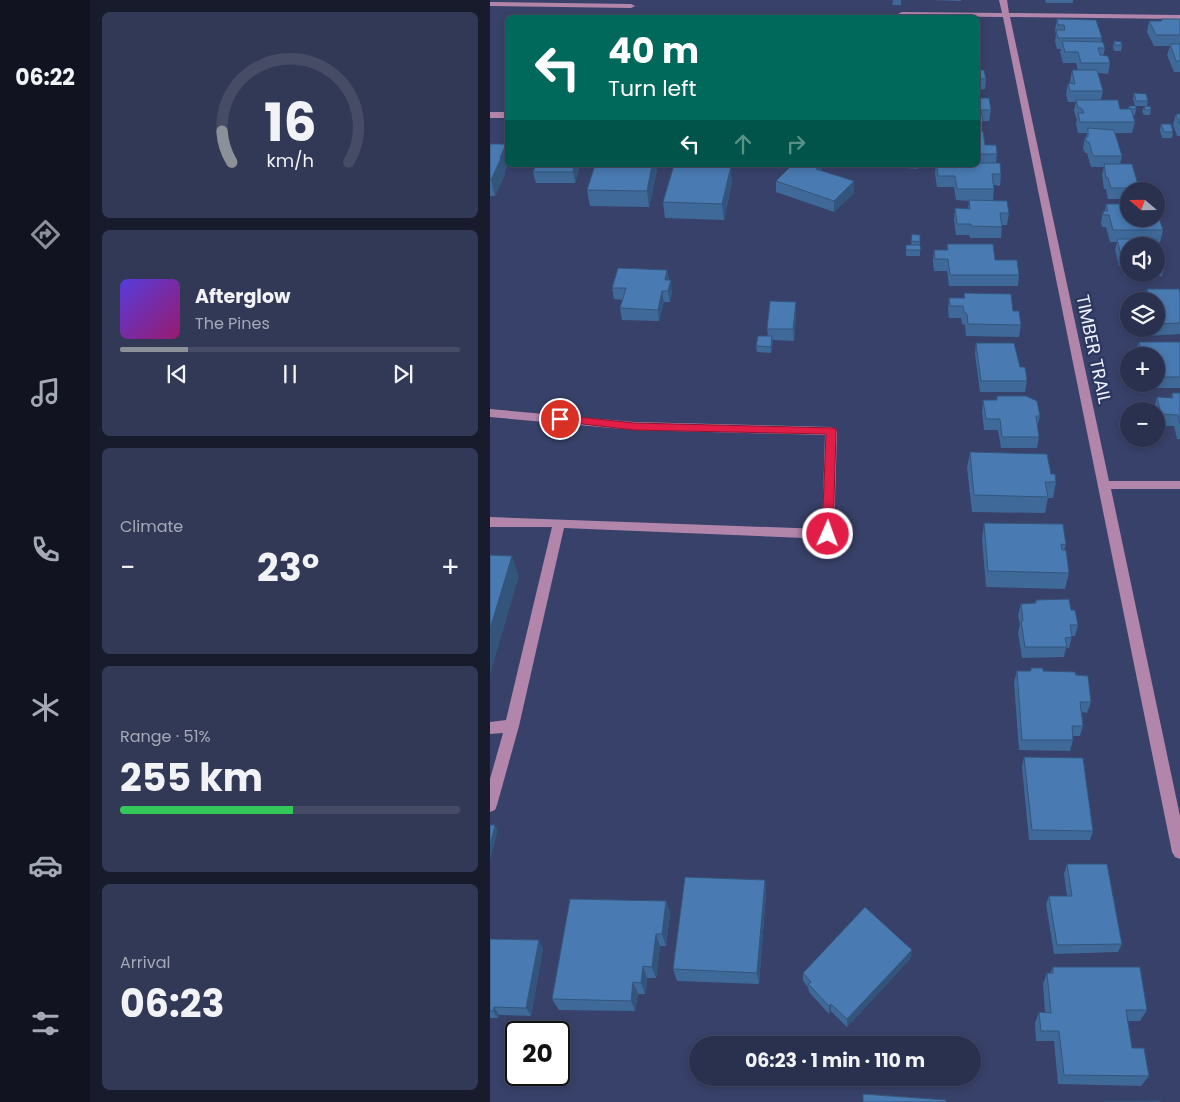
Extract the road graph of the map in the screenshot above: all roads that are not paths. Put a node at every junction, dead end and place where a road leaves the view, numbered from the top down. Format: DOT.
graph roads {
  1 [pos="1003,0"];
  2 [pos="490,4"];
  3 [pos="631,6"];
  4 [pos="902,14"];
  5 [pos="954,15"];
  6 [pos="980,15"];
  7 [pos="1007,16"];
  8 [pos="1180,18"];
  9 [pos="490,115"];
  10 [pos="505,115"];
  11 [pos="490,413"];
  12 [pos="1105,485"];
  13 [pos="1180,485"];
  14 [pos="490,522"];
  15 [pos="559,523"];
  16 [pos="512,726"];
  17 [pos="490,728"];
  18 [pos="490,805"];
  19 [pos="1180,852"];
  1 -- 7 [label="street, TIMBER TRAIL"];
  2 -- 3 [label="street"];
  4 -- 5 [label="street"];
  6 -- 7 [label="street"];
  7 -- 8 [label="street"];
  7 -- 12 [label="street, TIMBER TRAIL"];
  9 -- 10 [label="street"];
  11 -- 15 [label="street"];
  12 -- 13 [label="street"];
  12 -- 19 [label="street, TIMBER TRAIL"];
  14 -- 15 [label="street"];
  15 -- 16 [label="street"];
  16 -- 17 [label="street"];
  16 -- 18 [label="street"];
}
